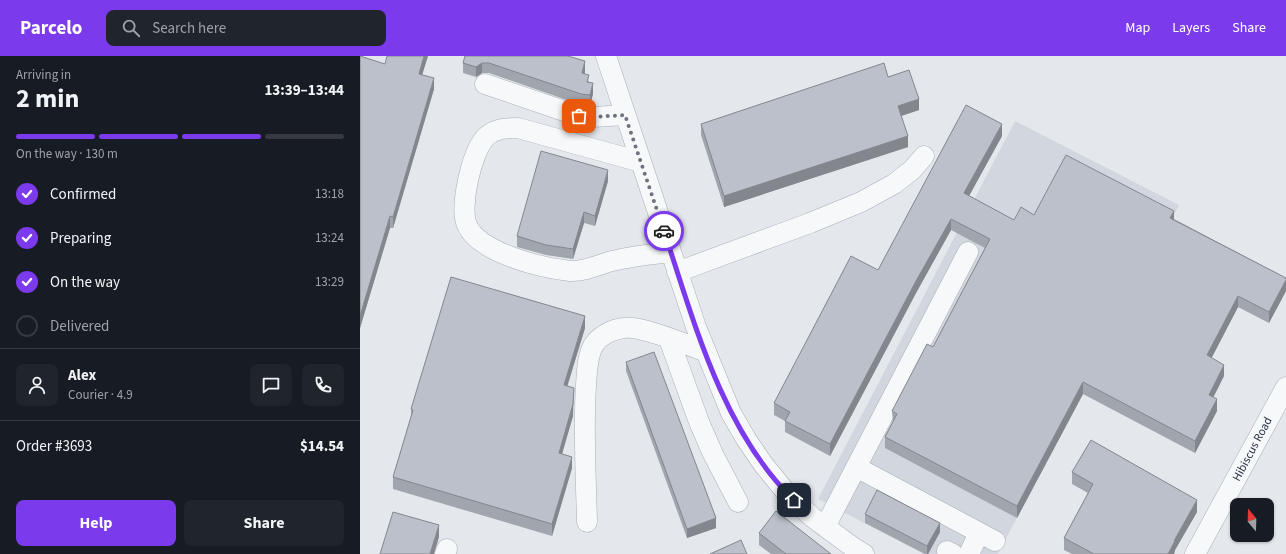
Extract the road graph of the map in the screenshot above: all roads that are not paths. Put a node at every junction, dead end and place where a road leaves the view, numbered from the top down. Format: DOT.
graph roads {
  1 [pos="606,56"];
  2 [pos="485,84"];
  3 [pos="625,115"];
  4 [pos="924,156"];
  5 [pos="641,162"];
  6 [pos="671,252"];
  7 [pos="968,252"];
  8 [pos="677,272"];
  9 [pos="669,339"];
  10 [pos="705,351"];
  11 [pos="1286,386"];
  12 [pos="856,467"];
  13 [pos="738,502"];
  14 [pos="587,522"];
  15 [pos="825,527"];
  16 [pos="864,554"];
  17 [pos="970,554"];
  18 [pos="1195,554"];
  1 -- 3 [label="lane"];
  2 -- 3 [label="lane"];
  3 -- 5 [label="lane"];
  4 -- 8 [label="lane"];
  5 -- 6 [label="lane"];
  5 -- 6 [label="lane"];
  6 -- 8 [label="lane"];
  7 -- 12 [label="lane"];
  8 -- 10 [label="lane"];
  9 -- 10 [label="lane"];
  9 -- 13 [label="lane"];
  9 -- 14 [label="lane"];
  10 -- 15 [label="lane"];
  11 -- 18 [label="lane, Hibiscus Road"];
  12 -- 15 [label="lane"];
  12 -- 17 [label="lane"];
  15 -- 16 [label="lane"];
}
